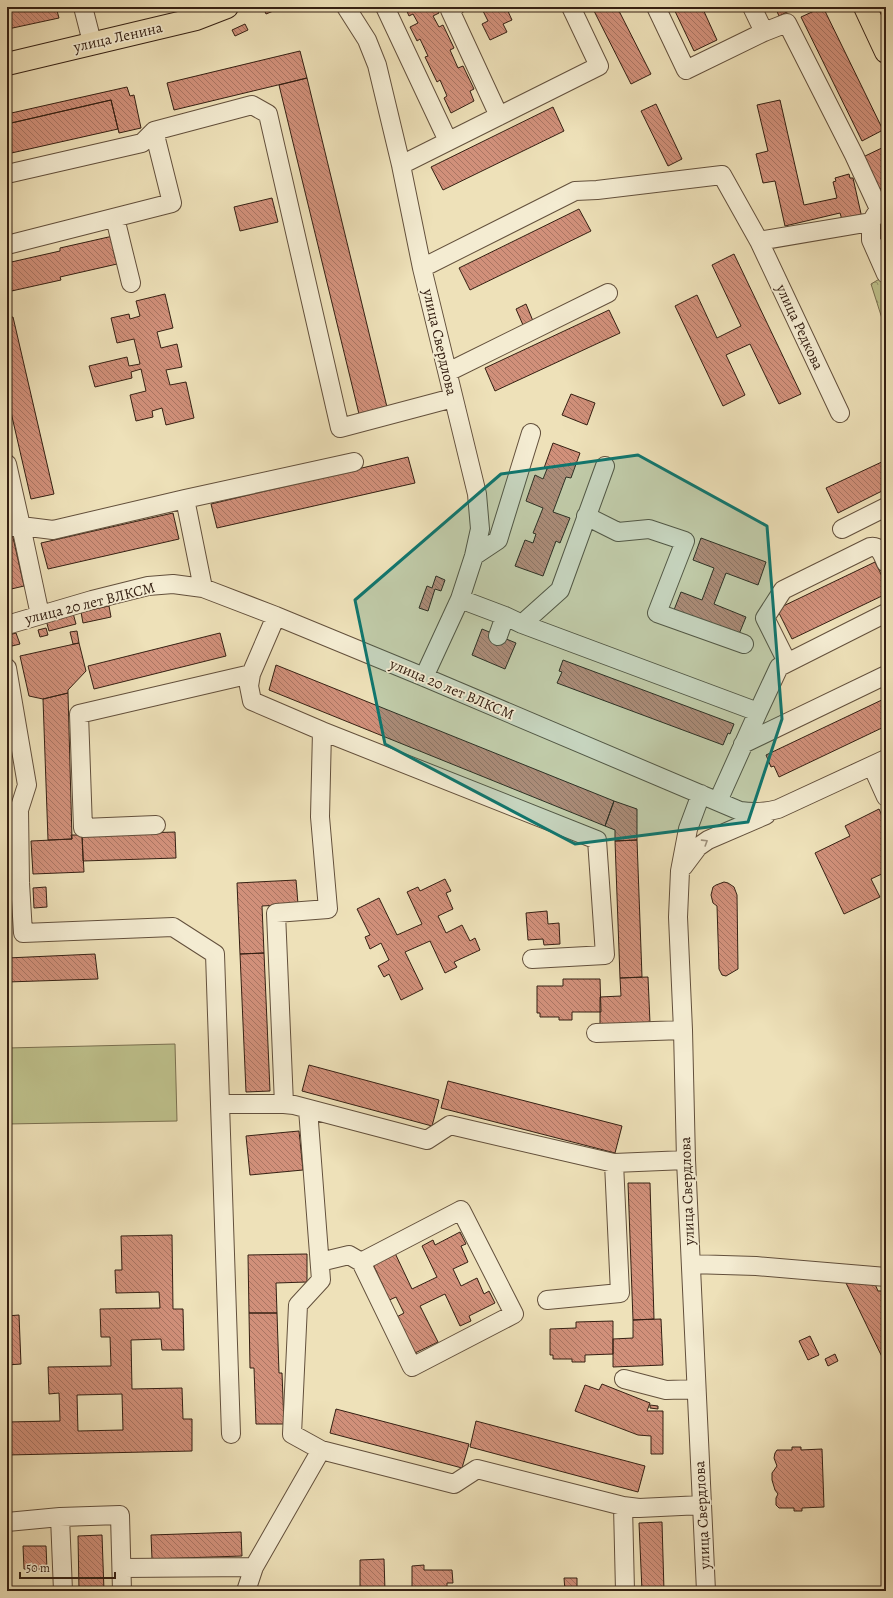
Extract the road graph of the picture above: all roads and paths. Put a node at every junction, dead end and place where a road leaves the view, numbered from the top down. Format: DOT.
graph roads {
  1 [pos="83,7"];
  2 [pos="227,7"];
  3 [pos="346,7"];
  4 [pos="385,7"];
  5 [pos="455,7"];
  6 [pos="571,7"];
  7 [pos="656,7"];
  8 [pos="752,7"];
  9 [pos="865,7"];
  10 [pos="764,32"];
  11 [pos="92,42"];
  12 [pos="886,52"];
  13 [pos="7,64"];
  14 [pos="499,116"];
  15 [pos="154,131"];
  16 [pos="448,141"];
  17 [pos="400,165"];
  18 [pos="7,174"];
  19 [pos="879,212"];
  20 [pos="115,218"];
  21 [pos="759,241"];
  22 [pos="7,245"];
  23 [pos="422,268"];
  24 [pos="886,274"];
  25 [pos="131,283"];
  26 [pos="608,293"];
  27 [pos="448,372"];
  28 [pos="453,398"];
  29 [pos="840,413"];
  30 [pos="531,433"];
  31 [pos="354,462"];
  32 [pos="7,464"];
  33 [pos="605,466"];
  34 [pos="185,499"];
  35 [pos="886,507"];
  36 [pos="586,516"];
  37 [pos="14,526"];
  38 [pos="842,528"];
  39 [pos="474,556"];
  40 [pos="886,563"];
  41 [pos="203,588"];
  42 [pos="460,599"];
  43 [pos="886,614"];
  44 [pos="40,615"];
  45 [pos="276,616"];
  46 [pos="505,616"];
  47 [pos="522,624"];
  48 [pos="7,626"];
  49 [pos="498,636"];
  50 [pos="744,644"];
  51 [pos="786,662"];
  52 [pos="7,668"];
  53 [pos="251,674"];
  54 [pos="886,675"];
  55 [pos="424,677"];
  56 [pos="758,712"];
  57 [pos="322,731"];
  58 [pos="743,744"];
  59 [pos="879,762"];
  60 [pos="701,794"];
  61 [pos="886,797"];
  62 [pos="718,801"];
  63 [pos="778,809"];
  64 [pos="13,823"];
  65 [pos="156,825"];
  66 [pos="680,871"];
  67 [pos="13,884"];
  68 [pos="532,959"];
  69 [pos="683,1030"];
  70 [pos="596,1033"];
  71 [pos="221,1104"];
  72 [pos="284,1104"];
  73 [pos="308,1109"];
  74 [pos="686,1160"];
  75 [pos="614,1163"];
  76 [pos="320,1262"];
  77 [pos="361,1262"];
  78 [pos="691,1264"];
  79 [pos="886,1277"];
  80 [pos="547,1300"];
  81 [pos="624,1379"];
  82 [pos="696,1390"];
  83 [pos="231,1434"];
  84 [pos="321,1450"];
  85 [pos="702,1505"];
  86 [pos="623,1506"];
  87 [pos="60,1517"];
  88 [pos="7,1522"];
  89 [pos="254,1567"];
  90 [pos="122,1568"];
  91 [pos="63,1591"];
  92 [pos="122,1591"];
  93 [pos="246,1591"];
  94 [pos="625,1591"];
  95 [pos="706,1591"];
  1 -- 11 [label="street"];
  2 -- 11 [label="main road, улица Ленина"];
  3 -- 17 [label="street, улица Свердлова"];
  4 -- 16 [label="street"];
  5 -- 14 [label="street"];
  6 -- 14 [label="street"];
  7 -- 10 [label="street"];
  8 -- 10 [label="street"];
  9 -- 12 [label="main road"];
  10 -- 19 [label="street"];
  11 -- 13 [label="main road, улица Ленина"];
  14 -- 16 [label="street"];
  15 -- 18 [label="street"];
  15 -- 20 [label="street"];
  15 -- 28 [label="street"];
  16 -- 17 [label="street"];
  17 -- 23 [label="street, улица Свердлова"];
  19 -- 21 [label="street"];
  19 -- 24 [label="street"];
  20 -- 22 [label="street"];
  20 -- 25 [label="street"];
  21 -- 23 [label="street, улица Редкова"];
  21 -- 29 [label="street, улица Редкова"];
  23 -- 27 [label="street, улица Свердлова"];
  26 -- 27 [label="street"];
  27 -- 28 [label="street, улица Свердлова"];
  28 -- 39 [label="street, улица Свердлова"];
  30 -- 39 [label="street"];
  31 -- 34 [label="street"];
  32 -- 37 [label="street"];
  33 -- 36 [label="street"];
  34 -- 37 [label="street"];
  34 -- 41 [label="street"];
  35 -- 38 [label="street"];
  36 -- 47 [label="street"];
  36 -- 50 [label="street"];
  37 -- 44 [label="street"];
  39 -- 42 [label="street, улица Свердлова"];
  40 -- 51 [label="street"];
  41 -- 44 [label="street, улица 20 лет ВЛКСМ"];
  41 -- 45 [label="street, улица 20 лет ВЛКСМ"];
  42 -- 46 [label="street"];
  42 -- 55 [label="street, улица Свердлова"];
  43 -- 51 [label="street"];
  44 -- 48 [label="street, улица 20 лет ВЛКСМ"];
  45 -- 53 [label="street"];
  45 -- 55 [label="street, улица 20 лет ВЛКСМ"];
  46 -- 47 [label="street"];
  46 -- 49 [label="street"];
  47 -- 56 [label="street"];
  51 -- 56 [label="street"];
  52 -- 64 [label="street"];
  53 -- 57 [label="street"];
  53 -- 65 [label="street"];
  54 -- 58 [label="street"];
  55 -- 60 [label="street, улица 20 лет ВЛКСМ"];
  56 -- 58 [label="street"];
  57 -- 68 [label="street"];
  57 -- 72 [label="street"];
  58 -- 62 [label="street"];
  59 -- 61 [label="street"];
  59 -- 63 [label="street, улица 20 лет ВЛКСМ"];
  60 -- 62 [label="street, улица 20 лет ВЛКСМ"];
  60 -- 66 [label="street, улица Свердлова"];
  62 -- 63 [label="street, улица 20 лет ВЛКСМ"];
  66 -- 63 [label="street, one-way"];
  64 -- 67 [label="street"];
  66 -- 69 [label="street, улица Свердлова"];
  67 -- 71 [label="street"];
  69 -- 70 [label="street"];
  69 -- 74 [label="street, улица Свердлова"];
  71 -- 72 [label="street"];
  71 -- 83 [label="street"];
  72 -- 73 [label="street"];
  73 -- 75 [label="street"];
  73 -- 76 [label="street"];
  74 -- 75 [label="street"];
  74 -- 78 [label="street, улица Свердлова"];
  75 -- 80 [label="street"];
  76 -- 77 [label="street"];
  76 -- 84 [label="street"];
  77 -- 77 [label="street"];
  78 -- 79 [label="street"];
  78 -- 82 [label="street, улица Свердлова"];
  81 -- 82 [label="street"];
  82 -- 85 [label="street, улица Свердлова"];
  84 -- 86 [label="street"];
  84 -- 89 [label="street"];
  85 -- 86 [label="street"];
  85 -- 95 [label="street, улица Свердлова"];
  86 -- 94 [label="street"];
  87 -- 88 [label="street"];
  87 -- 90 [label="street"];
  87 -- 91 [label="street"];
  89 -- 90 [label="street"];
  89 -- 93 [label="street"];
  90 -- 92 [label="street"];
}
